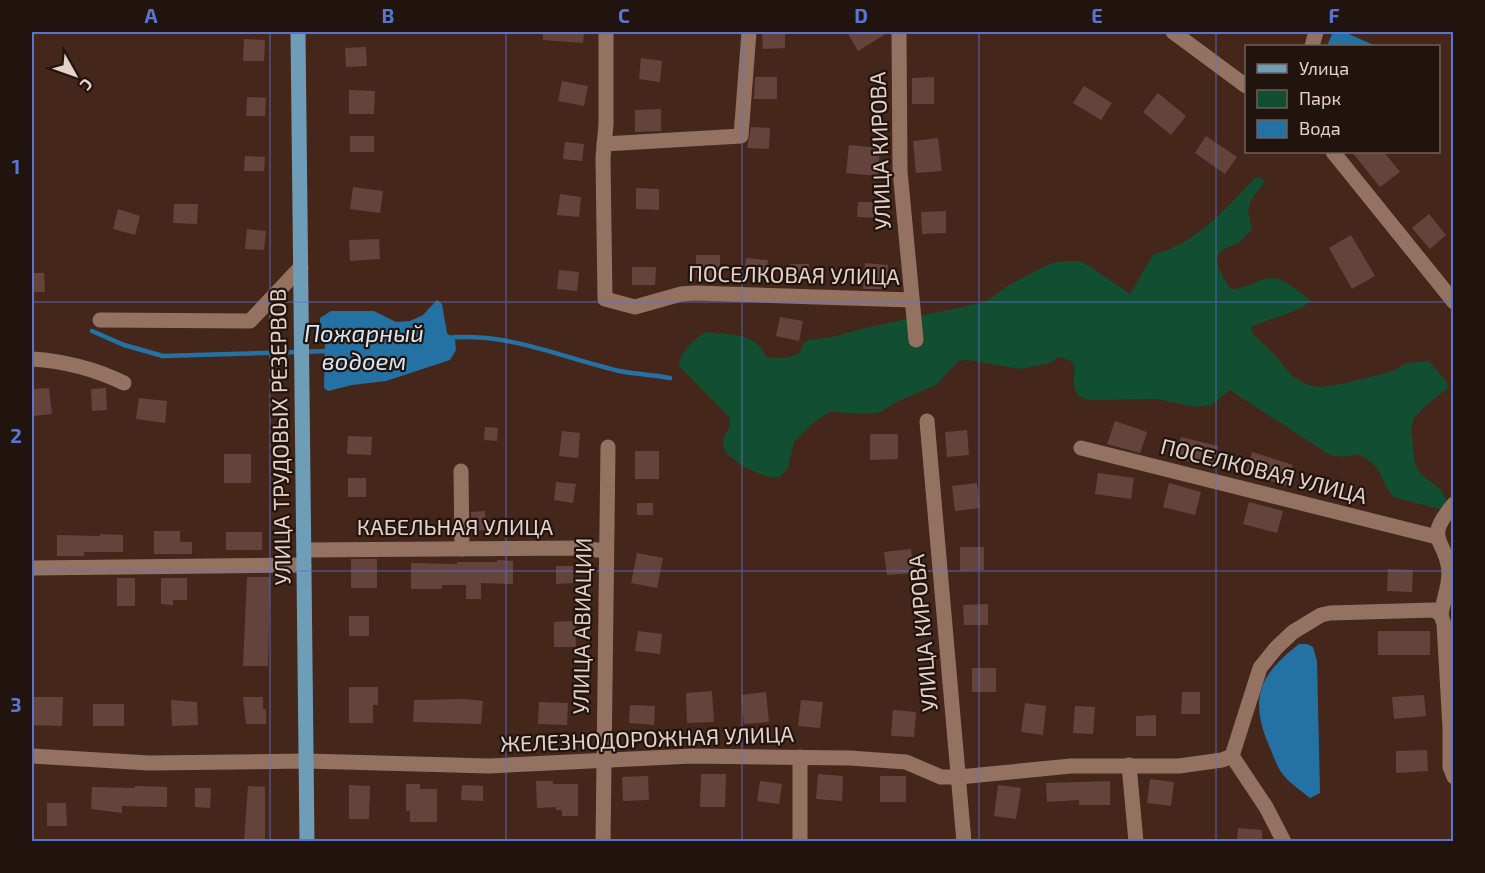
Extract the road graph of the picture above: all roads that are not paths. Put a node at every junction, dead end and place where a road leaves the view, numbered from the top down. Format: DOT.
graph roads {
  1 [pos="298,32"];
  2 [pos="606,32"];
  3 [pos="749,32"];
  4 [pos="899,32"];
  5 [pos="1173,32"];
  6 [pos="1245,85"];
  7 [pos="604,144"];
  8 [pos="1334,153"];
  9 [pos="301,267"];
  10 [pos="912,300"];
  11 [pos="1454,302"];
  12 [pos="100,320"];
  13 [pos="916,340"];
  14 [pos="32,359"];
  15 [pos="124,383"];
  16 [pos="927,421"];
  17 [pos="608,447"];
  18 [pos="1081,448"];
  19 [pos="461,471"];
  20 [pos="1454,504"];
  21 [pos="1437,537"];
  22 [pos="462,549"];
  23 [pos="606,551"];
  24 [pos="304,558"];
  25 [pos="32,568"];
  26 [pos="1441,615"];
  27 [pos="32,756"];
  28 [pos="1232,756"];
  29 [pos="800,757"];
  30 [pos="603,760"];
  31 [pos="306,761"];
  32 [pos="1129,765"];
  33 [pos="959,777"];
  34 [pos="1454,777"];
  35 [pos="307,842"];
  36 [pos="603,842"];
  37 [pos="800,842"];
  38 [pos="964,842"];
  39 [pos="1136,842"];
  40 [pos="1284,842"];
  1 -- 9 [label="main road, УЛИЦА ТРУДОВЫХ РЕЗЕРВОВ"];
  2 -- 7 [label="street"];
  3 -- 7 [label="street"];
  4 -- 10 [label="street, УЛИЦА КИРОВА"];
  5 -- 6 [label="street"];
  7 -- 10 [label="street, ПОСЕЛКОВАЯ УЛИЦА"];
  8 -- 11 [label="street"];
  9 -- 12 [label="street"];
  9 -- 24 [label="main road, УЛИЦА ТРУДОВЫХ РЕЗЕРВОВ"];
  10 -- 13 [label="street, УЛИЦА КИРОВА"];
  14 -- 15 [label="street"];
  16 -- 33 [label="street, УЛИЦА КИРОВА"];
  17 -- 23 [label="street, УЛИЦА АВИАЦИИ"];
  18 -- 21 [label="street, ПОСЕЛКОВАЯ УЛИЦА"];
  19 -- 22 [label="street"];
  20 -- 21 [label="street"];
  21 -- 26 [label="street"];
  22 -- 23 [label="street, КАБЕЛЬНАЯ УЛИЦА"];
  22 -- 24 [label="street, КАБЕЛЬНАЯ УЛИЦА"];
  23 -- 30 [label="street, УЛИЦА АВИАЦИИ"];
  24 -- 25 [label="street, КАБЕЛЬНАЯ УЛИЦА"];
  24 -- 31 [label="main road, УЛИЦА ТРУДОВЫХ РЕЗЕРВОВ"];
  26 -- 28 [label="street"];
  26 -- 34 [label="street"];
  27 -- 31 [label="street, ЖЕЛЕЗНОДОРОЖНАЯ УЛИЦА"];
  28 -- 32 [label="street, ЖЕЛЕЗНОДОРОЖНАЯ УЛИЦА"];
  28 -- 40 [label="street"];
  29 -- 30 [label="street, ЖЕЛЕЗНОДОРОЖНАЯ УЛИЦА"];
  29 -- 33 [label="street, ЖЕЛЕЗНОДОРОЖНАЯ УЛИЦА"];
  29 -- 37 [label="street"];
  30 -- 31 [label="street, ЖЕЛЕЗНОДОРОЖНАЯ УЛИЦА"];
  30 -- 36 [label="street, УЛИЦА АВИАЦИИ"];
  31 -- 35 [label="main road, УЛИЦА ТРУДОВЫХ РЕЗЕРВОВ"];
  32 -- 33 [label="street, ЖЕЛЕЗНОДОРОЖНАЯ УЛИЦА"];
  32 -- 39 [label="street"];
  33 -- 38 [label="street, УЛИЦА КИРОВА"];
}
